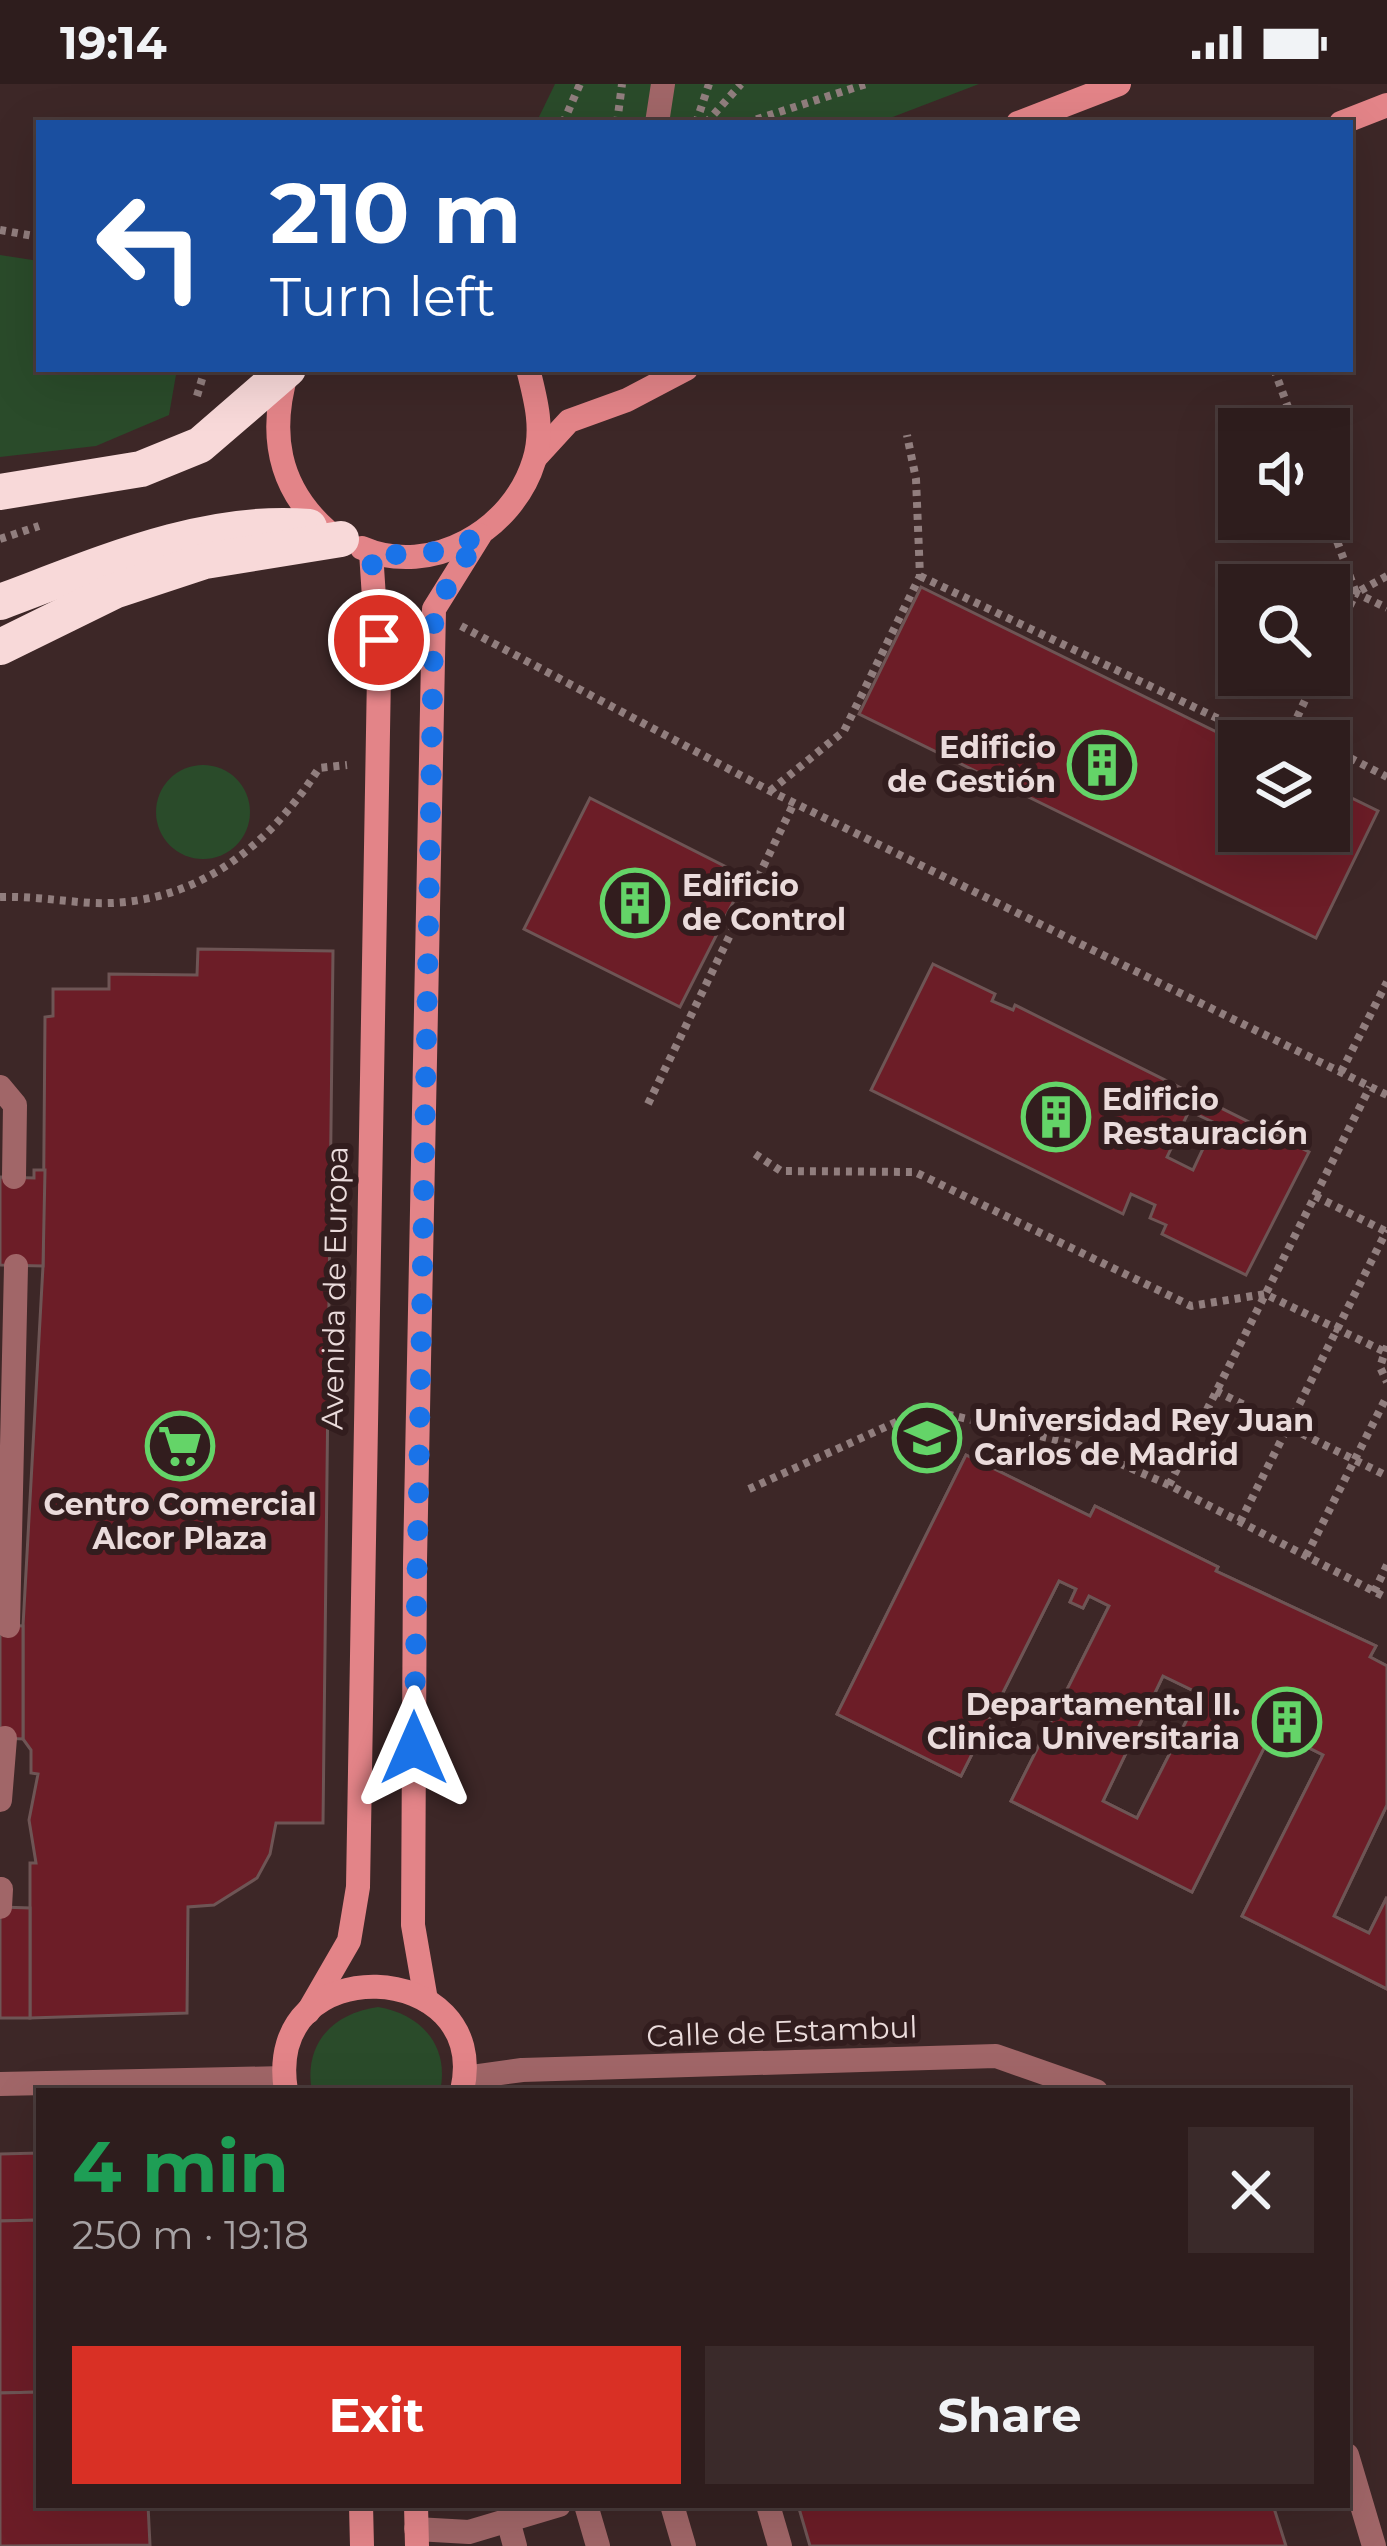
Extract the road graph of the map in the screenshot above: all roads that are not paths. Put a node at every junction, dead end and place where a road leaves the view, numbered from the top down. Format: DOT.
graph roads {
  1 [pos="662,84"];
  2 [pos="1120,84"];
  3 [pos="1387,105"];
  4 [pos="657,120"];
  5 [pos="1026,120"];
  6 [pos="1349,120"];
  7 [pos="285,372"];
  8 [pos="287,372"];
  9 [pos="529,372"];
  10 [pos="680,372"];
  11 [pos="536,457"];
  12 [pos="0,492"];
  13 [pos="480,535"];
  14 [pos="345,540"];
  15 [pos="0,602"];
  16 [pos="0,646"];
  17 [pos="0,1087"];
  18 [pos="7,1134"];
  19 [pos="14,1178"];
  20 [pos="16,1266"];
  21 [pos="5,1403"];
  22 [pos="4,1491"];
  23 [pos="3,1580"];
  24 [pos="8,1626"];
  25 [pos="5,1738"];
  26 [pos="0,1800"];
  27 [pos="1,1889"];
  28 [pos="0,1907"];
  29 [pos="426,2000"];
  30 [pos="308,2012"];
  31 [pos="0,2084"];
  32 [pos="285,2085"];
  33 [pos="463,2085"];
  34 [pos="1087,2088"];
  35 [pos="1350,2465"];
  36 [pos="361,2508"];
  37 [pos="550,2508"];
  38 [pos="587,2508"];
  39 [pos="673,2508"];
  40 [pos="769,2508"];
  41 [pos="508,2520"];
  42 [pos="416,2527"];
  43 [pos="362,2546"];
  44 [pos="515,2546"];
  45 [pos="598,2546"];
  46 [pos="684,2546"];
  47 [pos="780,2546"];
  48 [pos="1374,2546"];
  1 -- 4 [label="street"];
  2 -- 5 [label="street"];
  3 -- 6 [label="street"];
  7 -- 12 [label="highway"];
  8 -- 14 [label="street"];
  9 -- 11 [label="street"];
  10 -- 11 [label="street"];
  11 -- 13 [label="street"];
  13 -- 14 [label="street"];
  13 -- 29 [label="street"];
  14 -- 15 [label="highway"];
  14 -- 16 [label="highway"];
  14 -- 30 [label="street, Avenida de Europa"];
  17 -- 18 [label="street"];
  18 -- 19 [label="street"];
  20 -- 21 [label="street"];
  21 -- 22 [label="street"];
  22 -- 23 [label="street"];
  23 -- 24 [label="street"];
  25 -- 26 [label="street"];
  27 -- 28 [label="street"];
  29 -- 30 [label="street"];
  29 -- 33 [label="street"];
  30 -- 32 [label="street, Avenida de Europa"];
  31 -- 32 [label="street"];
  33 -- 34 [label="street, Calle de Estambul"];
  35 -- 48 [label="street"];
  36 -- 43 [label="street"];
  37 -- 41 [label="street"];
  38 -- 45 [label="street"];
  39 -- 46 [label="street"];
  40 -- 47 [label="street"];
  41 -- 42 [label="street"];
  41 -- 44 [label="street"];
}
